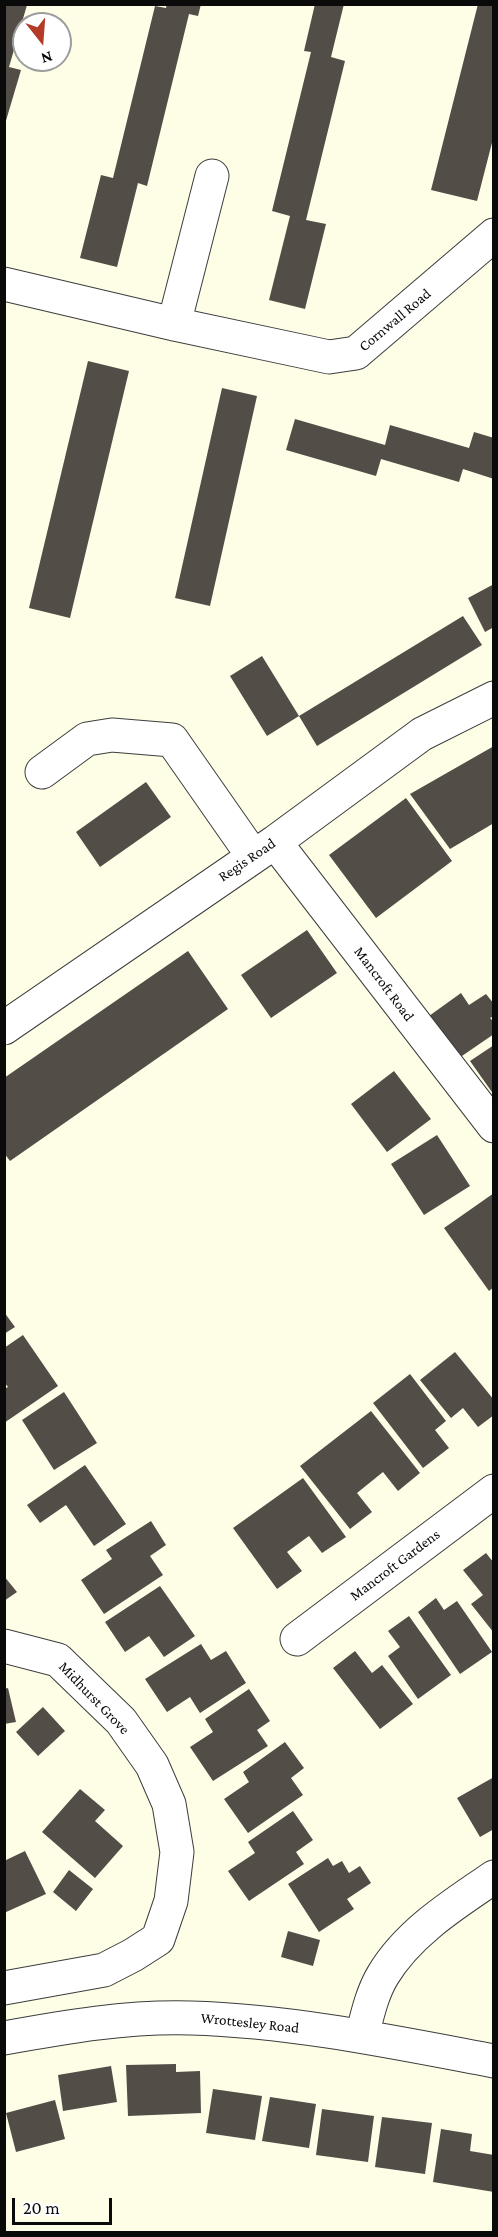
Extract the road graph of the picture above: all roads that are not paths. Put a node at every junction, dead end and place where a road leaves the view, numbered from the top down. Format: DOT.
graph roads {
  1 [pos="212,176"];
  2 [pos="494,235"];
  3 [pos="4,284"];
  4 [pos="174,324"];
  5 [pos="494,698"];
  6 [pos="42,772"];
  7 [pos="264,849"];
  8 [pos="4,1028"];
  9 [pos="494,1126"];
  10 [pos="494,1491"];
  11 [pos="297,1639"];
  12 [pos="4,1646"];
  13 [pos="494,1877"];
  14 [pos="4,1988"];
  15 [pos="362,2036"];
  16 [pos="4,2038"];
  17 [pos="494,2061"];
  1 -- 4 [label="street"];
  2 -- 4 [label="street, Cornwall Road"];
  3 -- 4 [label="street, Cornwall Road"];
  5 -- 7 [label="street, Regis Road"];
  6 -- 7 [label="street, Mancroft Road"];
  7 -- 8 [label="street, Regis Road"];
  7 -- 9 [label="street, Mancroft Road"];
  10 -- 11 [label="street, Mancroft Gardens"];
  12 -- 14 [label="street, Midhurst Grove"];
  13 -- 15 [label="street"];
  15 -- 16 [label="street, Wrottesley Road"];
  15 -- 17 [label="street, Wrottesley Road"];
}
